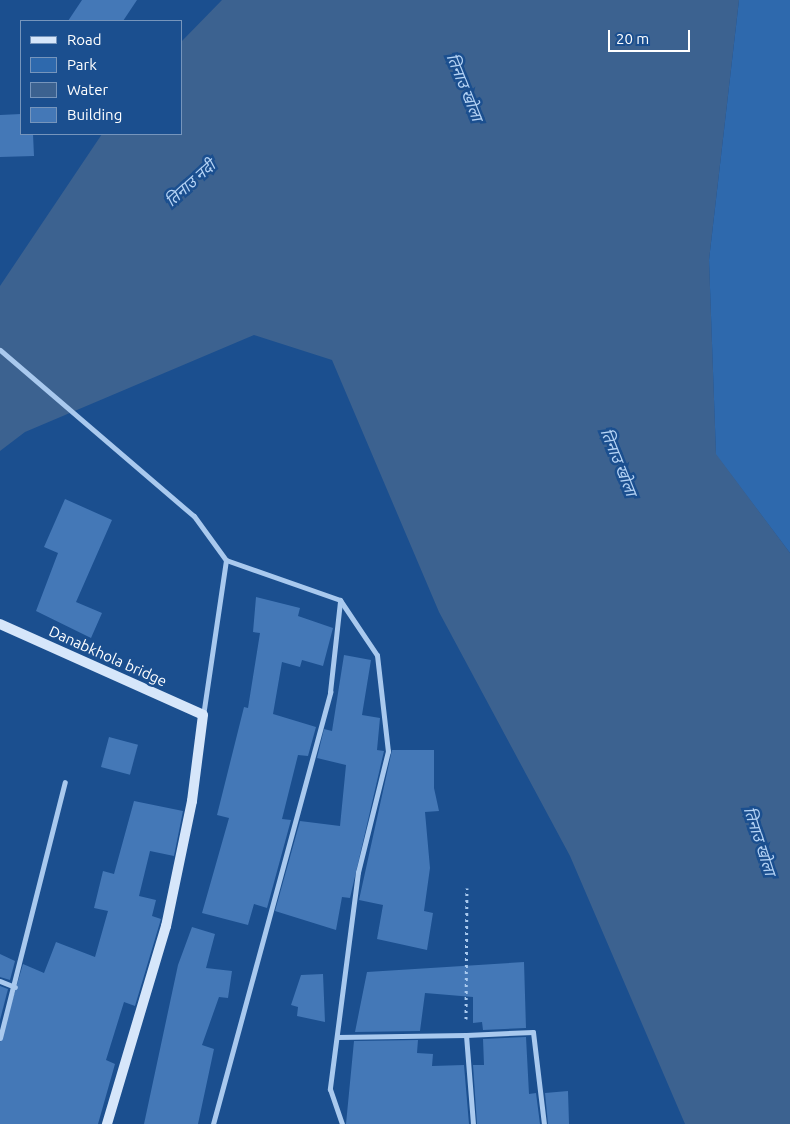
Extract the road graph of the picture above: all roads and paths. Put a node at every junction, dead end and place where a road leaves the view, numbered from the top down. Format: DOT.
graph roads {
  1 [pos="0,350"];
  2 [pos="226,560"];
  3 [pos="340,600"];
  4 [pos="0,624"];
  5 [pos="203,715"];
  6 [pos="65,782"];
  7 [pos="467,888"];
  8 [pos="0,980"];
  9 [pos="15,987"];
  10 [pos="466,1035"];
  11 [pos="337,1037"];
  12 [pos="0,1038"];
  13 [pos="107,1124"];
  14 [pos="213,1124"];
  15 [pos="342,1124"];
  16 [pos="473,1124"];
  17 [pos="544,1124"];
  1 -- 2 [label="street"];
  2 -- 3 [label="street"];
  2 -- 5 [label="street"];
  3 -- 11 [label="street"];
  3 -- 14 [label="street"];
  4 -- 5 [label="main road, Danabkhola bridge"];
  5 -- 13 [label="main road"];
  6 -- 9 [label="street"];
  7 -- 10 [label="path"];
  8 -- 9 [label="street"];
  9 -- 12 [label="street"];
  10 -- 11 [label="street"];
  10 -- 16 [label="street"];
  10 -- 17 [label="street"];
  11 -- 15 [label="street"];
}
